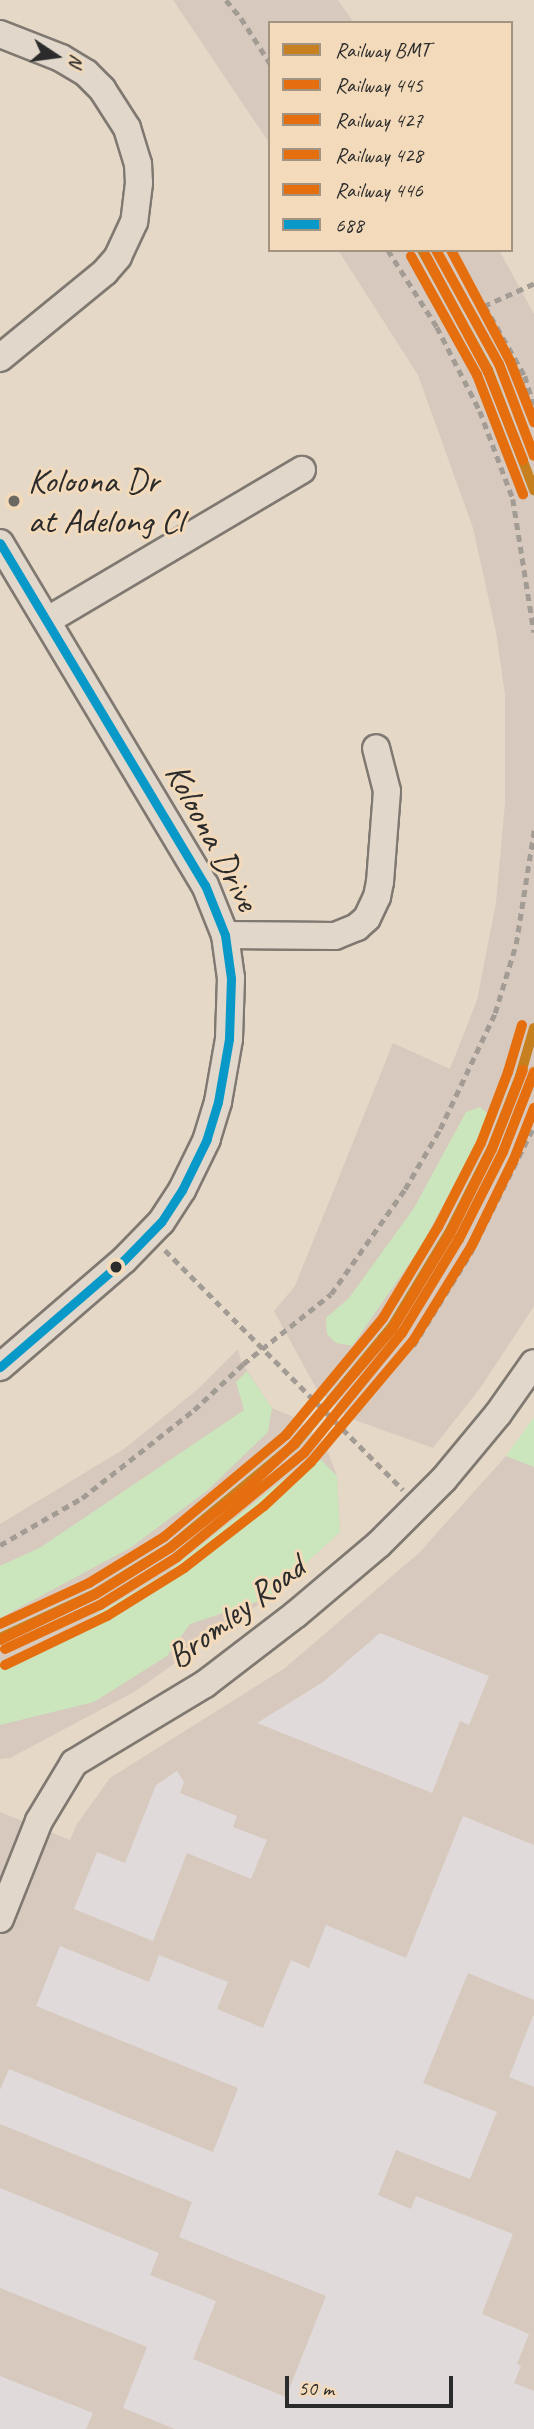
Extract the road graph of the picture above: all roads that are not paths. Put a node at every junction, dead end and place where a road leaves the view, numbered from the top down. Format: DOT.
graph roads {
  1 [pos="0,34"];
  2 [pos="0,358"];
  3 [pos="302,470"];
  4 [pos="0,543"];
  5 [pos="48,620"];
  6 [pos="376,748"];
  7 [pos="225,934"];
  8 [pos="534,1363"];
  9 [pos="0,1367"];
  10 [pos="0,1919"];
  1 -- 2 [label="street"];
  3 -- 5 [label="street"];
  4 -- 5 [label="street, Koloona Drive"];
  5 -- 7 [label="street, Koloona Drive"];
  6 -- 7 [label="street"];
  7 -- 9 [label="street, Koloona Drive"];
  8 -- 10 [label="street, Bromley Road"];
}
